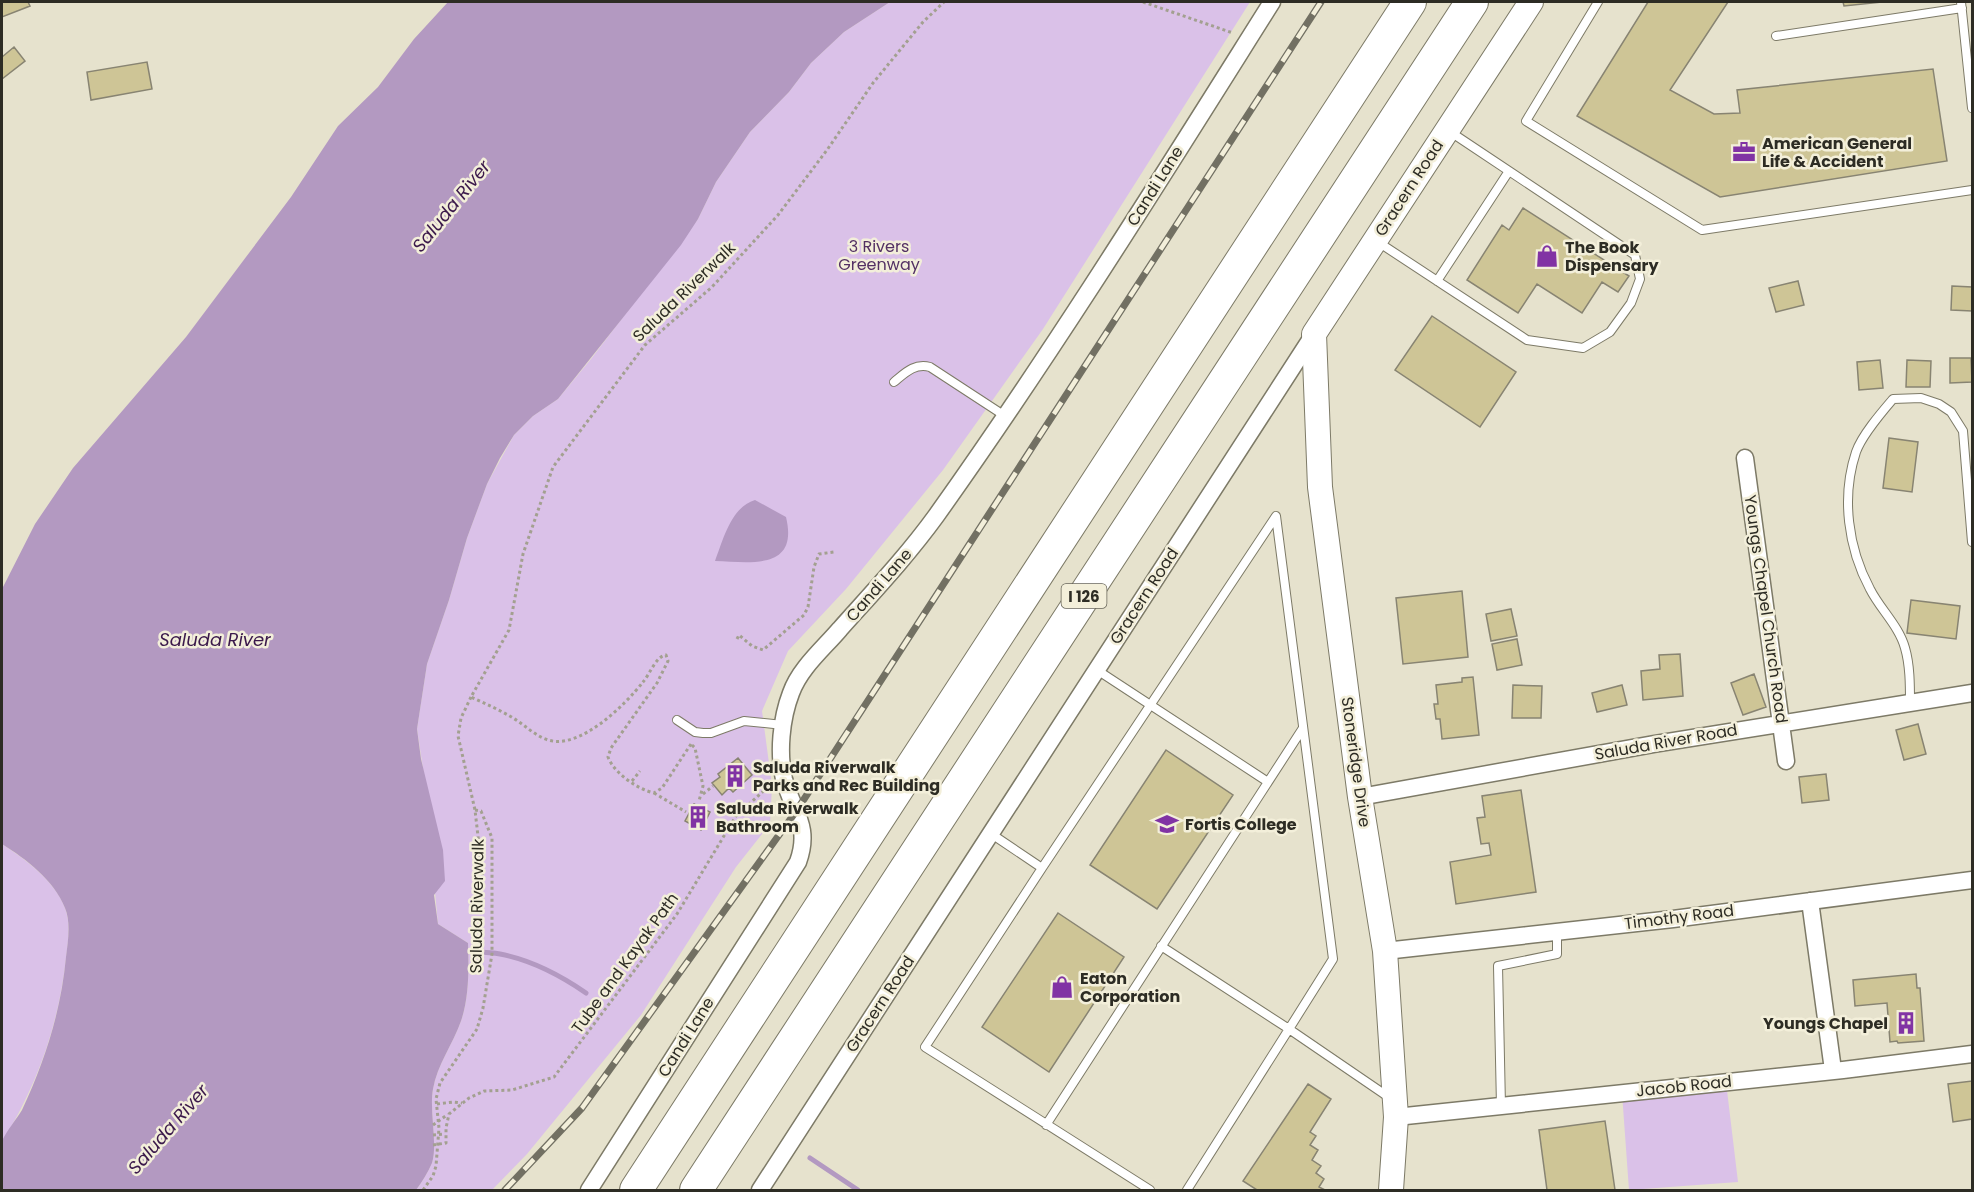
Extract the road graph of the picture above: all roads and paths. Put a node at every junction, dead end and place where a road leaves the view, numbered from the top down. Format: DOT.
graph roads {
  1 [pos="944,2"];
  2 [pos="1143,2"];
  3 [pos="1272,2"];
  4 [pos="1410,2"];
  5 [pos="1472,2"];
  6 [pos="1531,2"];
  7 [pos="1598,2"];
  8 [pos="1962,4"];
  9 [pos="1776,36"];
  10 [pos="1249,38"];
  11 [pos="1972,108"];
  12 [pos="1447,130"];
  13 [pos="1509,171"];
  14 [pos="1972,190"];
  15 [pos="1375,240"];
  16 [pos="1437,281"];
  17 [pos="1314,334"];
  18 [pos="894,382"];
  19 [pos="1005,416"];
  20 [pos="1745,458"];
  21 [pos="1972,542"];
  22 [pos="834,552"];
  23 [pos="737,639"];
  24 [pos="1096,670"];
  25 [pos="1972,693"];
  26 [pos="471,697"];
  27 [pos="1910,703"];
  28 [pos="1150,704"];
  29 [pos="677,720"];
  30 [pos="1781,723"];
  31 [pos="783,726"];
  32 [pos="1303,728"];
  33 [pos="685,739"];
  34 [pos="692,745"];
  35 [pos="1786,761"];
  36 [pos="640,771"];
  37 [pos="783,773"];
  38 [pos="631,782"];
  39 [pos="1268,782"];
  40 [pos="713,786"];
  41 [pos="654,793"];
  42 [pos="1360,797"];
  43 [pos="476,810"];
  44 [pos="686,812"];
  45 [pos="990,833"];
  46 [pos="1042,868"];
  47 [pos="483,880"];
  48 [pos="1972,880"];
  49 [pos="1810,901"];
  50 [pos="1557,932"];
  51 [pos="1161,946"];
  52 [pos="1385,951"];
  53 [pos="1289,1029"];
  54 [pos="1972,1054"];
  55 [pos="1833,1070"];
  56 [pos="462,1103"];
  57 [pos="437,1104"];
  58 [pos="1501,1106"];
  59 [pos="1395,1109"];
  60 [pos="449,1114"];
  61 [pos="433,1125"];
  62 [pos="1046,1125"];
  63 [pos="445,1134"];
  64 [pos="433,1136"];
  65 [pos="433,1145"];
  66 [pos="423,1191"];
  67 [pos="589,1191"];
  68 [pos="636,1191"];
  69 [pos="696,1191"];
  70 [pos="759,1191"];
  71 [pos="1150,1191"];
  72 [pos="1187,1191"];
  73 [pos="1391,1191"];
  1 -- 26 [label="path, Saluda Riverwalk"];
  2 -- 10 [label="path"];
  3 -- 10 [label="street, Candi Lane"];
  4 -- 68 [label="highway"];
  5 -- 69 [label="highway, I 126"];
  6 -- 12 [label="street, Gracern Road"];
  7 -- 14 [label="lane"];
  8 -- 9 [label="lane"];
  8 -- 11 [label="lane"];
  10 -- 19 [label="street, Candi Lane"];
  12 -- 13 [label="lane"];
  12 -- 15 [label="street, Gracern Road"];
  13 -- 16 [label="lane"];
  13 -- 16 [label="lane"];
  15 -- 16 [label="lane"];
  15 -- 17 [label="street, Gracern Road"];
  17 -- 24 [label="street, Gracern Road"];
  17 -- 42 [label="street, Stoneridge Drive"];
  18 -- 19 [label="lane"];
  19 -- 31 [label="street, Candi Lane"];
  20 -- 30 [label="street, Youngs Chapel Church Road"];
  21 -- 27 [label="lane"];
  22 -- 23 [label="path"];
  24 -- 28 [label="lane"];
  24 -- 45 [label="street, Gracern Road"];
  25 -- 27 [label="street, Saluda River Road"];
  26 -- 38 [label="path"];
  26 -- 43 [label="path, Saluda Riverwalk"];
  27 -- 30 [label="street, Saluda River Road"];
  28 -- 32 [label="lane"];
  28 -- 39 [label="lane"];
  28 -- 46 [label="lane"];
  29 -- 31 [label="lane"];
  30 -- 35 [label="street, Youngs Chapel Church Road"];
  30 -- 42 [label="street, Saluda River Road"];
  31 -- 37 [label="street, Candi Lane"];
  32 -- 39 [label="lane"];
  32 -- 53 [label="lane"];
  33 -- 34 [label="path"];
  34 -- 40 [label="path"];
  34 -- 41 [label="path"];
  36 -- 38 [label="path"];
  37 -- 56 [label="path, Tube and Kayak Path"];
  37 -- 67 [label="street, Candi Lane"];
  38 -- 41 [label="path"];
  39 -- 51 [label="lane"];
  41 -- 44 [label="path"];
  42 -- 52 [label="street, Stoneridge Drive"];
  43 -- 47 [label="path, Saluda Riverwalk"];
  43 -- 57 [label="path, Saluda Riverwalk, bridge"];
  45 -- 46 [label="lane"];
  45 -- 70 [label="street, Gracern Road"];
  46 -- 62 [label="lane"];
  48 -- 49 [label="street, Timothy Road"];
  49 -- 50 [label="street, Timothy Road"];
  49 -- 55 [label="street"];
  50 -- 52 [label="street, Timothy Road"];
  50 -- 58 [label="lane"];
  51 -- 53 [label="lane"];
  51 -- 62 [label="lane"];
  52 -- 59 [label="street, Stoneridge Drive"];
  53 -- 59 [label="lane"];
  53 -- 72 [label="lane"];
  54 -- 55 [label="street, Jacob Road"];
  55 -- 58 [label="street, Jacob Road"];
  56 -- 57 [label="path"];
  56 -- 60 [label="path, Tube and Kayak Path"];
  57 -- 66 [label="path, Saluda Riverwalk, bridge"];
  58 -- 59 [label="street, Jacob Road"];
  59 -- 73 [label="street, Stoneridge Drive"];
  60 -- 61 [label="path, Tube and Kayak Path"];
  60 -- 63 [label="path"];
  62 -- 71 [label="lane"];
  63 -- 64 [label="path"];
  63 -- 65 [label="path"];
}
